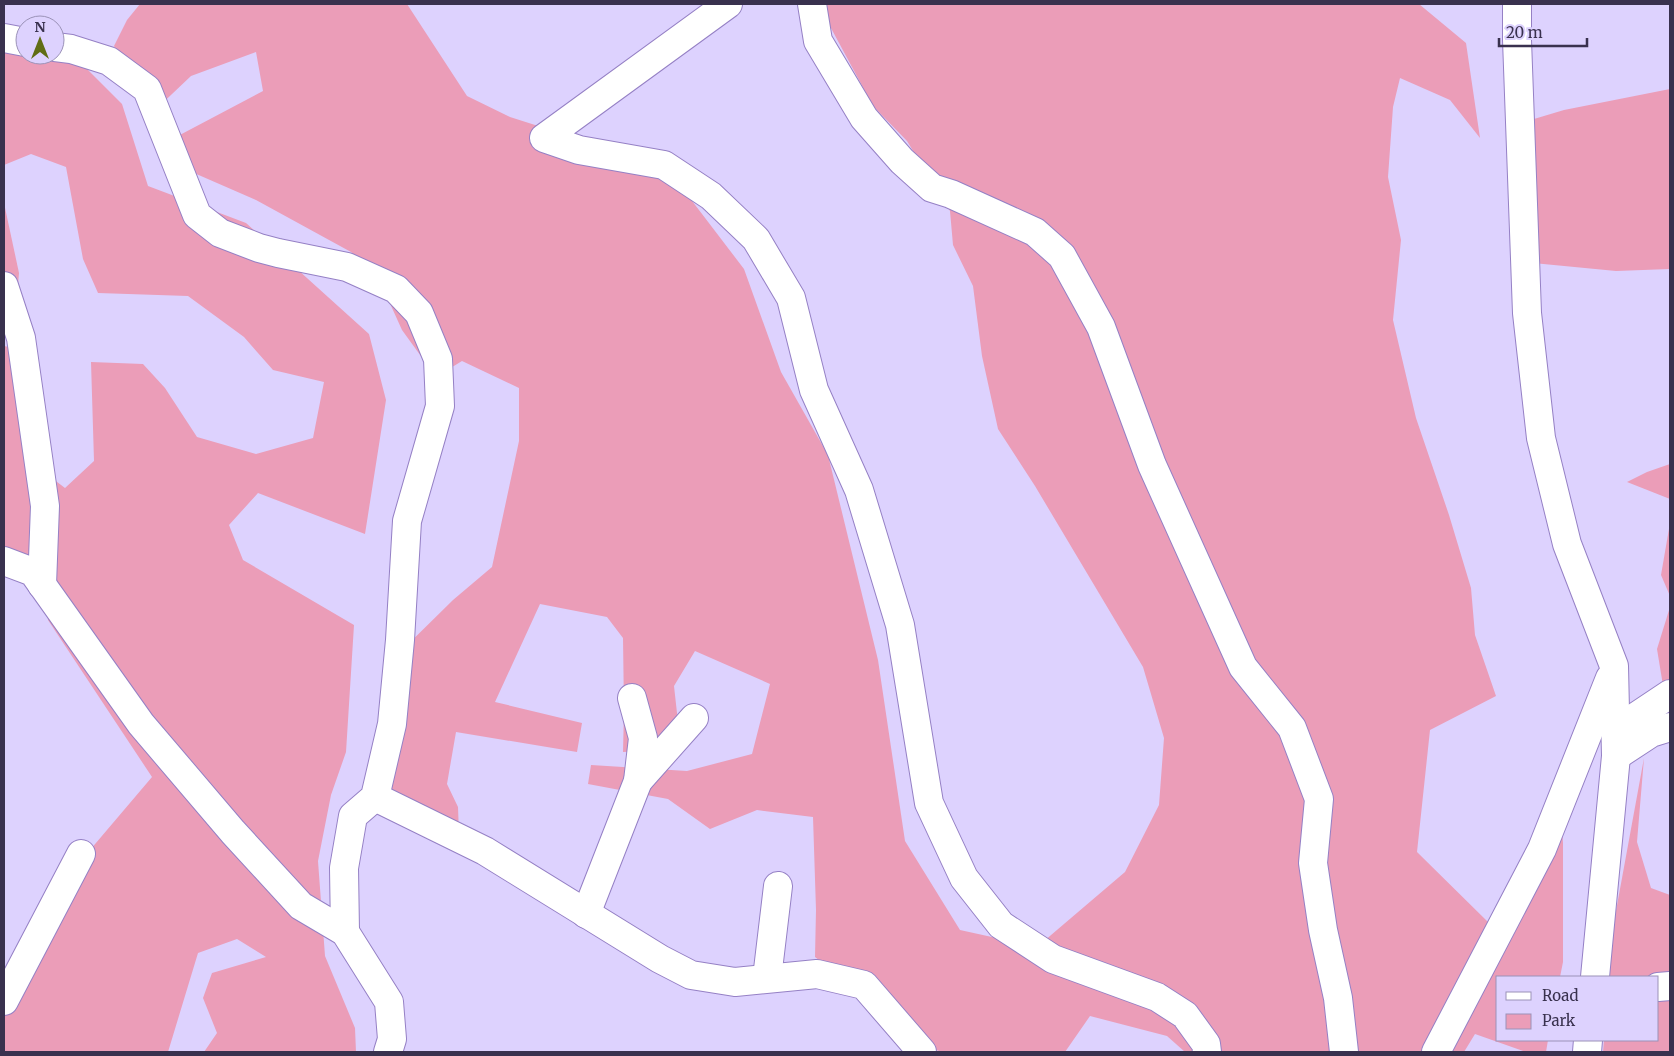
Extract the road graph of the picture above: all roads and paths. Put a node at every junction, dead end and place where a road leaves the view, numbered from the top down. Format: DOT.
graph roads {
  1 [pos="728,4"];
  2 [pos="812,4"];
  3 [pos="1517,4"];
  4 [pos="65,48"];
  5 [pos="4,286"];
  6 [pos="4,561"];
  7 [pos="42,585"];
  8 [pos="1614,666"];
  9 [pos="1670,694"];
  10 [pos="632,698"];
  11 [pos="694,718"];
  12 [pos="1670,727"];
  13 [pos="1616,743"];
  14 [pos="638,781"];
  15 [pos="375,797"];
  16 [pos="81,854"];
  17 [pos="778,886"];
  18 [pos="586,914"];
  19 [pos="345,932"];
  20 [pos="1595,976"];
  21 [pos="767,978"];
  22 [pos="4,1001"];
  23 [pos="388,1052"];
  24 [pos="922,1052"];
  25 [pos="1207,1052"];
  26 [pos="1344,1052"];
  27 [pos="1436,1052"];
  1 -- 25 [label="street"];
  2 -- 26 [label="street"];
  3 -- 8 [label="street"];
  4 -- 15 [label="street"];
  5 -- 7 [label="street"];
  6 -- 7 [label="street"];
  7 -- 19 [label="street"];
  8 -- 13 [label="street"];
  8 -- 27 [label="street"];
  9 -- 13 [label="street"];
  10 -- 14 [label="street"];
  11 -- 14 [label="street"];
  12 -- 13 [label="street"];
  13 -- 20 [label="street"];
  14 -- 18 [label="street"];
  15 -- 18 [label="street"];
  15 -- 19 [label="street"];
  16 -- 22 [label="street"];
  17 -- 21 [label="street"];
  18 -- 21 [label="street"];
  19 -- 23 [label="street"];
  21 -- 24 [label="street"];
}
